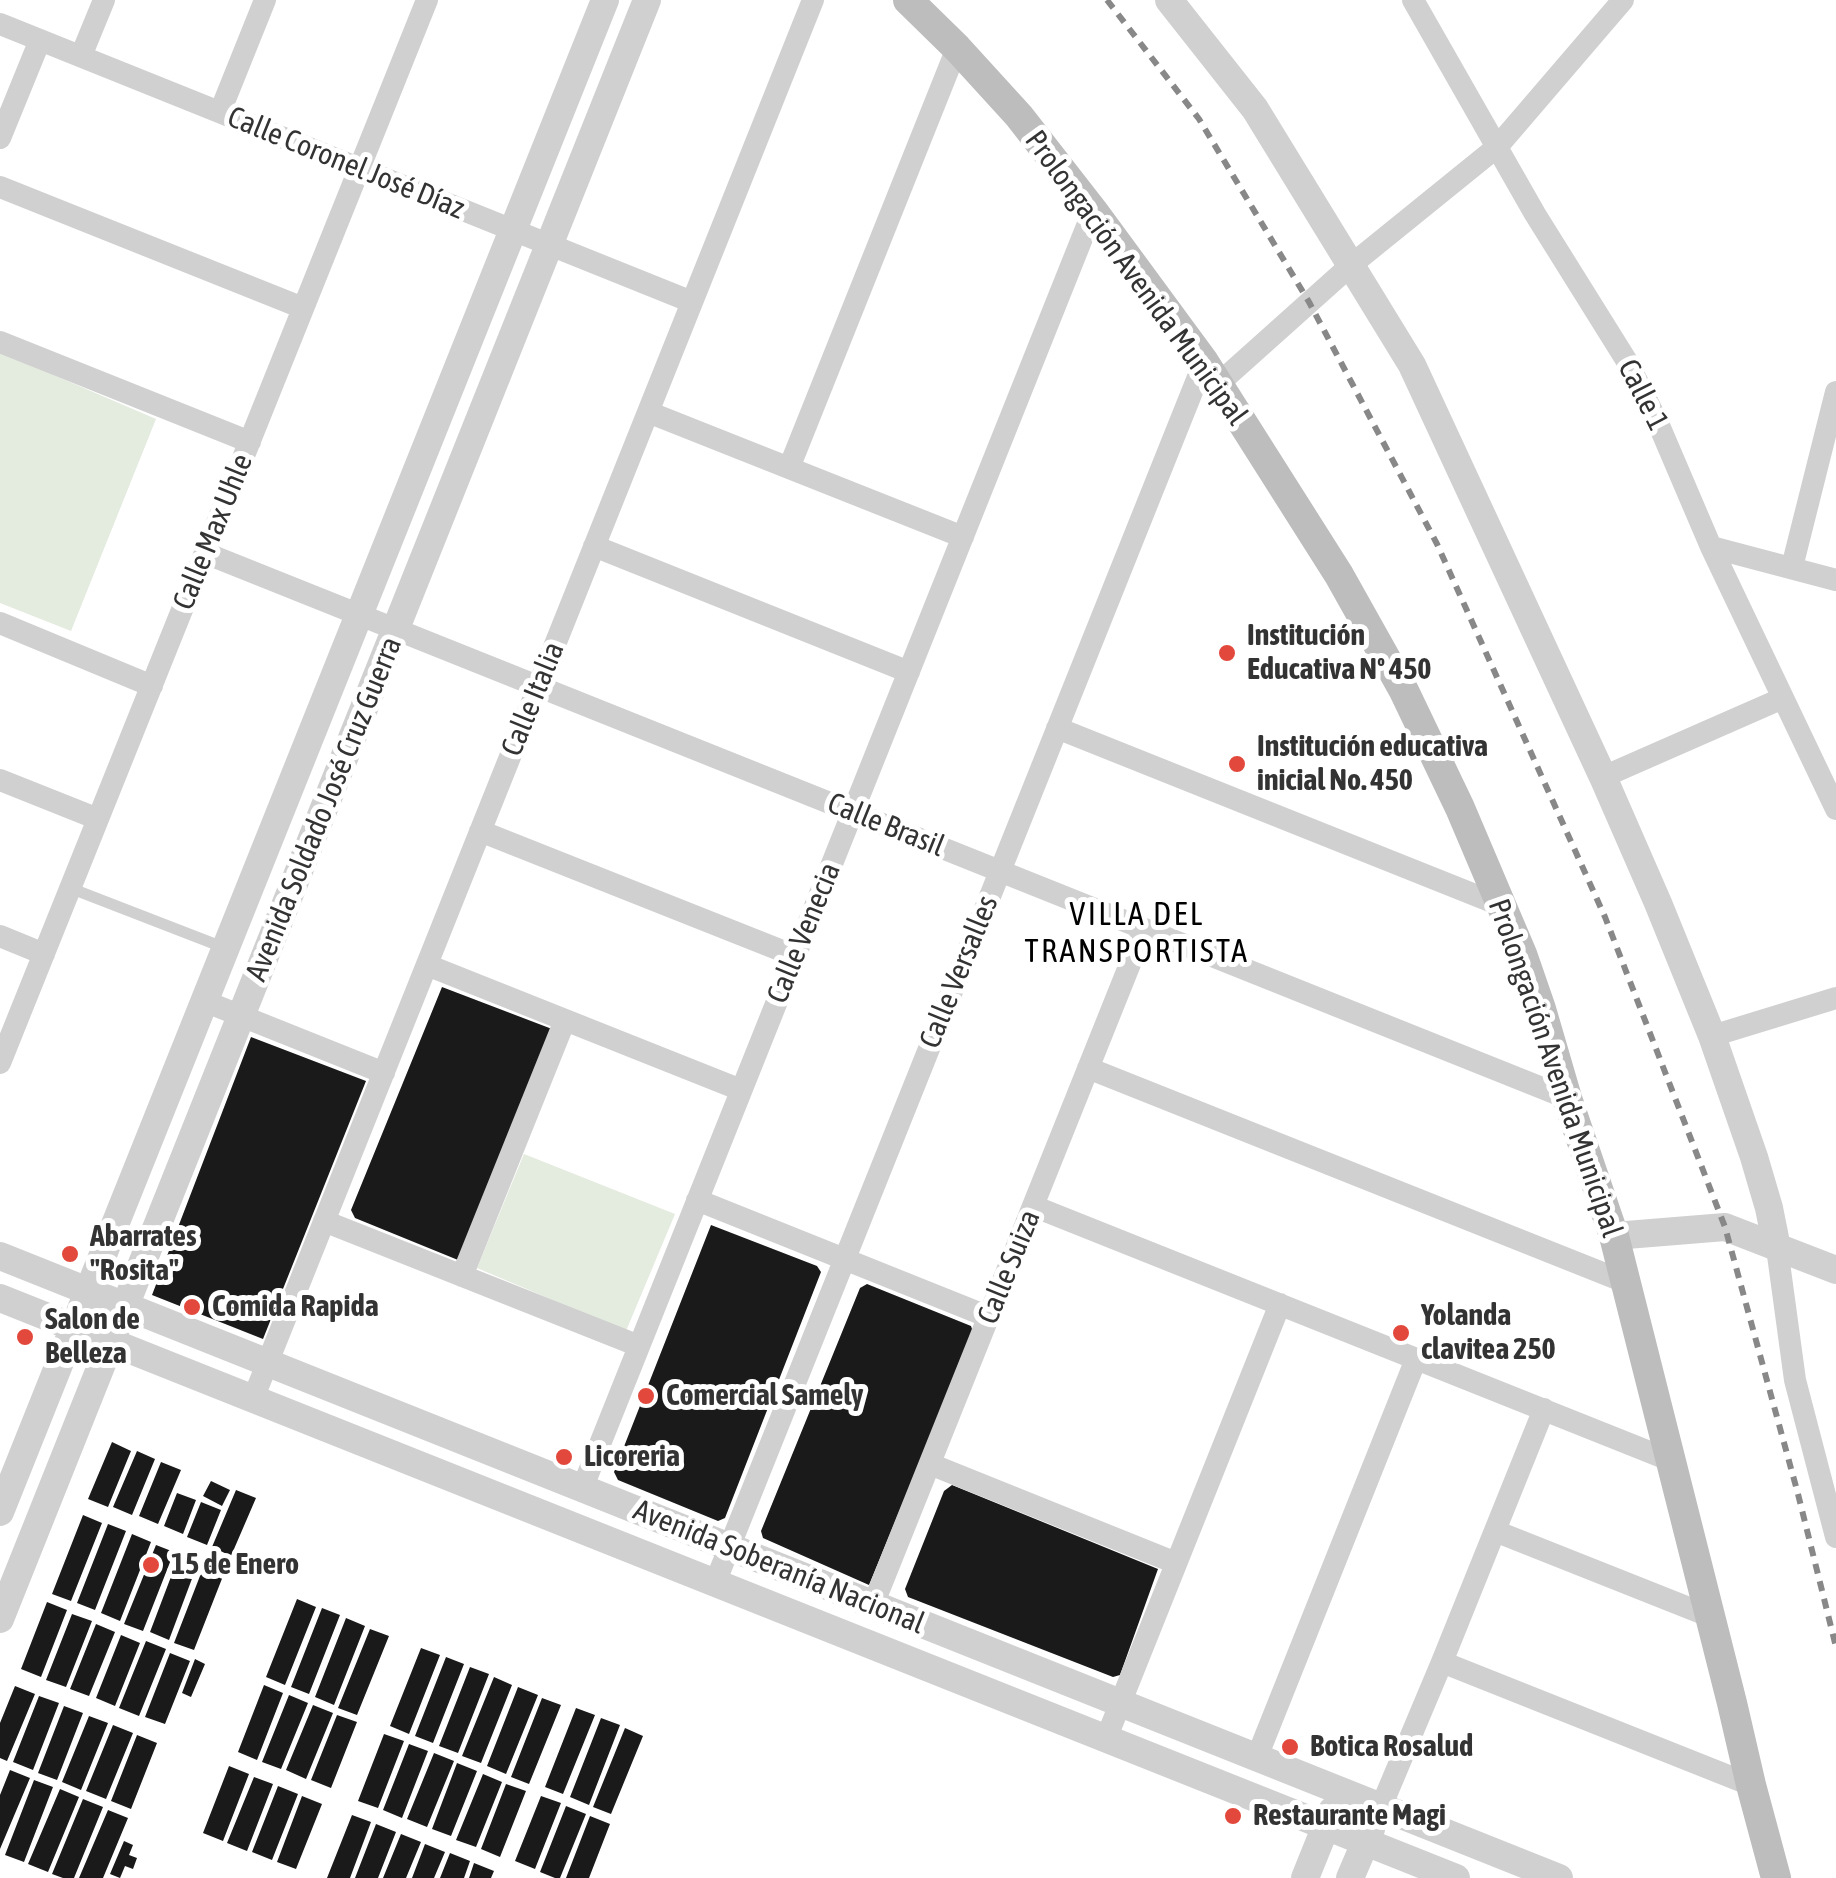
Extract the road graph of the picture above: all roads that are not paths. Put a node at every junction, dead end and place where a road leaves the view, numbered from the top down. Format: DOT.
graph roads {
  1 [pos="104,0"];
  2 [pos="265,0"];
  3 [pos="427,0"];
  4 [pos="604,0"];
  5 [pos="647,0"];
  6 [pos="812,0"];
  7 [pos="908,0"];
  8 [pos="1169,0"];
  9 [pos="1413,0"];
  10 [pos="1624,0"];
  11 [pos="0,24"];
  12 [pos="40,40"];
  13 [pos="957,48"];
  14 [pos="81,56"];
  15 [pos="220,112"];
  16 [pos="0,138"];
  17 [pos="1498,147"];
  18 [pos="360,168"];
  19 [pos="0,187"];
  20 [pos="1093,211"];
  21 [pos="512,230"];
  22 [pos="549,245"];
  23 [pos="1350,266"];
  24 [pos="692,302"];
  25 [pos="303,308"];
  26 [pos="0,342"];
  27 [pos="1210,373"];
  28 [pos="1836,392"];
  29 [pos="648,412"];
  30 [pos="250,442"];
  31 [pos="789,468"];
  32 [pos="963,537"];
  33 [pos="594,546"];
  34 [pos="1711,547"];
  35 [pos="205,553"];
  36 [pos="1792,567"];
  37 [pos="1836,580"];
  38 [pos="359,614"];
  39 [pos="0,624"];
  40 [pos="396,629"];
  41 [pos="909,672"];
  42 [pos="152,686"];
  43 [pos="538,686"];
  44 [pos="1783,698"];
  45 [pos="1057,728"];
  46 [pos="1603,777"];
  47 [pos="0,780"];
  48 [pos="1836,809"];
  49 [pos="853,812"];
  50 [pos="98,819"];
  51 [pos="480,831"];
  52 [pos="1000,871"];
  53 [pos="70,888"];
  54 [pos="1500,905"];
  55 [pos="1144,929"];
  56 [pos="0,936"];
  57 [pos="226,948"];
  58 [pos="44,954"];
  59 [pos="795,956"];
  60 [pos="426,965"];
  61 [pos="1836,998"];
  62 [pos="204,1001"];
  63 [pos="241,1016"];
  64 [pos="565,1020"];
  65 [pos="1712,1036"];
  66 [pos="0,1063"];
  67 [pos="1088,1068"];
  68 [pos="384,1073"];
  69 [pos="741,1090"];
  70 [pos="1567,1098"];
  71 [pos="697,1200"];
  72 [pos="1033,1206"];
  73 [pos="324,1221"];
  74 [pos="1614,1236"];
  75 [pos="1777,1248"];
  76 [pos="0,1256"];
  77 [pos="845,1259"];
  78 [pos="1836,1270"];
  79 [pos="462,1276"];
  80 [pos="1625,1282"];
  81 [pos="88,1292"];
  82 [pos="0,1298"];
  83 [pos="1280,1304"];
  84 [pos="125,1306"];
  85 [pos="989,1316"];
  86 [pos="74,1327"];
  87 [pos="111,1342"];
  88 [pos="639,1346"];
  89 [pos="1416,1359"];
  90 [pos="267,1363"];
  91 [pos="253,1398"];
  92 [pos="1544,1410"];
  93 [pos="1672,1461"];
  94 [pos="930,1464"];
  95 [pos="582,1489"];
  96 [pos="0,1512"];
  97 [pos="1495,1530"];
  98 [pos="1836,1537"];
  99 [pos="729,1547"];
  100 [pos="1176,1563"];
  101 [pos="715,1583"];
  102 [pos="874,1605"];
  103 [pos="1708,1616"];
  104 [pos="0,1619"];
  105 [pos="1442,1662"];
  106 [pos="1120,1703"];
  107 [pos="1106,1738"];
  108 [pos="1256,1757"];
  109 [pos="1751,1785"];
  110 [pos="1340,1791"];
  111 [pos="1381,1807"];
  112 [pos="1326,1826"];
  113 [pos="1365,1842"];
  114 [pos="1522,1871"];
  115 [pos="1305,1878"];
  116 [pos="1350,1878"];
  117 [pos="1456,1878"];
  118 [pos="1559,1878"];
  119 [pos="1776,1878"];
  1 -- 14 [label="street"];
  2 -- 15 [label="street"];
  3 -- 18 [label="street, Calle Max Uhle"];
  4 -- 21 [label="street, Avenida Soldado José Cruz Guerra"];
  5 -- 22 [label="street, Avenida Soldado José Cruz Guerra"];
  6 -- 24 [label="street, Calle Italia"];
  7 -- 13 [label="main road, Prolongación Avenida Municipal"];
  8 -- 23 [label="street"];
  9 -- 17 [label="street, Calle 1"];
  10 -- 17 [label="street"];
  11 -- 12 [label="street, Calle Coronel José Díaz"];
  12 -- 14 [label="street, Calle Coronel José Díaz"];
  12 -- 16 [label="street"];
  13 -- 20 [label="main road, Prolongación Avenida Municipal"];
  13 -- 31 [label="street"];
  14 -- 15 [label="street, Calle Coronel José Díaz"];
  15 -- 18 [label="street, Calle Coronel José Díaz"];
  17 -- 23 [label="street"];
  17 -- 34 [label="street, Calle 1"];
  18 -- 21 [label="street, Calle Coronel José Díaz"];
  18 -- 25 [label="street, Calle Max Uhle"];
  19 -- 25 [label="street"];
  20 -- 27 [label="main road, Prolongación Avenida Municipal"];
  20 -- 32 [label="street, Calle Venecia"];
  21 -- 22 [label="street, Calle Coronel José Díaz"];
  21 -- 38 [label="street, Avenida Soldado José Cruz Guerra"];
  22 -- 24 [label="street, Calle Coronel José Díaz"];
  22 -- 40 [label="street, Avenida Soldado José Cruz Guerra"];
  23 -- 27 [label="street"];
  23 -- 46 [label="street"];
  24 -- 29 [label="street, Calle Italia"];
  25 -- 30 [label="street, Calle Max Uhle"];
  26 -- 30 [label="street"];
  27 -- 45 [label="street, Calle Versalles"];
  27 -- 54 [label="main road, Prolongación Avenida Municipal"];
  28 -- 36 [label="street"];
  29 -- 31 [label="street"];
  29 -- 33 [label="street, Calle Italia"];
  30 -- 35 [label="street, Calle Max Uhle"];
  31 -- 32 [label="street"];
  32 -- 41 [label="street, Calle Venecia"];
  33 -- 41 [label="street"];
  33 -- 43 [label="street, Calle Italia"];
  34 -- 36 [label="street"];
  34 -- 44 [label="street, Calle 1"];
  35 -- 38 [label="street, Calle Brasil"];
  35 -- 42 [label="street, Calle Max Uhle"];
  36 -- 37 [label="street"];
  38 -- 40 [label="street, Calle Brasil"];
  38 -- 57 [label="street, Avenida Soldado José Cruz Guerra"];
  39 -- 42 [label="street"];
  40 -- 43 [label="street, Calle Brasil"];
  40 -- 63 [label="street, Avenida Soldado José Cruz Guerra"];
  41 -- 49 [label="street, Calle Venecia"];
  42 -- 50 [label="street, Calle Max Uhle"];
  43 -- 49 [label="street, Calle Brasil"];
  43 -- 51 [label="street, Calle Italia"];
  44 -- 46 [label="street"];
  44 -- 48 [label="street, Calle 1"];
  45 -- 52 [label="street, Calle Versalles"];
  45 -- 54 [label="street"];
  46 -- 65 [label="street"];
  47 -- 50 [label="street"];
  49 -- 52 [label="street, Calle Brasil"];
  49 -- 59 [label="street, Calle Venecia"];
  50 -- 53 [label="street, Calle Max Uhle"];
  51 -- 59 [label="street"];
  51 -- 60 [label="street, Calle Italia"];
  52 -- 55 [label="street, Calle Brasil"];
  52 -- 77 [label="street, Calle Versalles"];
  53 -- 57 [label="lane"];
  53 -- 58 [label="street, Calle Max Uhle"];
  54 -- 70 [label="main road, Prolongación Avenida Municipal"];
  55 -- 67 [label="street, Calle Suiza"];
  55 -- 70 [label="street, Calle Brasil"];
  56 -- 58 [label="street"];
  57 -- 62 [label="street, Avenida Soldado José Cruz Guerra"];
  58 -- 66 [label="street, Calle Max Uhle"];
  59 -- 69 [label="street, Calle Venecia"];
  60 -- 64 [label="street"];
  60 -- 68 [label="street, Calle Italia"];
  61 -- 65 [label="street"];
  62 -- 63 [label="street"];
  62 -- 81 [label="street, Avenida Soldado José Cruz Guerra"];
  63 -- 68 [label="street"];
  63 -- 84 [label="street, Avenida Soldado José Cruz Guerra"];
  64 -- 69 [label="street"];
  64 -- 79 [label="street"];
  65 -- 75 [label="street"];
  67 -- 72 [label="street, Calle Suiza"];
  67 -- 80 [label="street"];
  68 -- 73 [label="street, Calle Italia"];
  69 -- 71 [label="street, Calle Venecia"];
  70 -- 74 [label="main road, Prolongación Avenida Municipal"];
  71 -- 77 [label="street"];
  71 -- 88 [label="street, Calle Venecia"];
  72 -- 83 [label="street"];
  72 -- 85 [label="street, Calle Suiza"];
  73 -- 79 [label="street"];
  73 -- 90 [label="street, Calle Italia"];
  74 -- 75 [label="street"];
  74 -- 80 [label="main road, Prolongación Avenida Municipal"];
  75 -- 78 [label="street"];
  75 -- 98 [label="street"];
  76 -- 81 [label="street, Avenida Soberanía Nacional"];
  77 -- 85 [label="street"];
  77 -- 99 [label="street, Calle Versalles"];
  79 -- 88 [label="street"];
  80 -- 93 [label="main road, Prolongación Avenida Municipal"];
  81 -- 84 [label="street, Avenida Soberanía Nacional"];
  81 -- 86 [label="street, Avenida Soldado José Cruz Guerra"];
  82 -- 86 [label="street, Avenida Soberanía Nacional"];
  83 -- 89 [label="street"];
  83 -- 100 [label="street"];
  84 -- 87 [label="street, Avenida Soldado José Cruz Guerra"];
  84 -- 90 [label="street, Avenida Soberanía Nacional"];
  85 -- 94 [label="street, Calle Suiza"];
  86 -- 87 [label="street, Avenida Soberanía Nacional"];
  86 -- 96 [label="street, Avenida Soldado José Cruz Guerra"];
  87 -- 91 [label="street, Avenida Soberanía Nacional"];
  87 -- 104 [label="street, Avenida Soldado José Cruz Guerra"];
  88 -- 95 [label="street, Calle Venecia"];
  89 -- 92 [label="street"];
  89 -- 108 [label="street"];
  90 -- 91 [label="street, Calle Italia"];
  90 -- 95 [label="street, Avenida Soberanía Nacional"];
  91 -- 101 [label="street, Avenida Soberanía Nacional"];
  92 -- 93 [label="street"];
  92 -- 97 [label="street"];
  93 -- 103 [label="main road, Prolongación Avenida Municipal"];
  94 -- 100 [label="street"];
  94 -- 102 [label="street, Calle Suiza"];
  95 -- 99 [label="street, Avenida Soberanía Nacional"];
  97 -- 103 [label="street"];
  97 -- 105 [label="street"];
  99 -- 101 [label="street, Calle Versalles"];
  99 -- 102 [label="street, Avenida Soberanía Nacional"];
  100 -- 106 [label="street"];
  101 -- 107 [label="street, Avenida Soberanía Nacional"];
  102 -- 106 [label="street, Avenida Soberanía Nacional"];
  103 -- 109 [label="main road, Prolongación Avenida Municipal"];
  105 -- 109 [label="street"];
  105 -- 111 [label="street"];
  106 -- 107 [label="street"];
  106 -- 108 [label="street, Avenida Soberanía Nacional"];
  107 -- 112 [label="street, Avenida Soberanía Nacional"];
  108 -- 110 [label="street, Avenida Soberanía Nacional"];
  109 -- 119 [label="main road, Prolongación Avenida Municipal"];
  110 -- 111 [label="street, Avenida Soberanía Nacional"];
  110 -- 112 [label="street"];
  111 -- 113 [label="street"];
  111 -- 114 [label="street, Avenida Soberanía Nacional"];
  112 -- 113 [label="street, Avenida Soberanía Nacional"];
  112 -- 115 [label="street"];
  113 -- 116 [label="street"];
  113 -- 117 [label="street, Avenida Soberanía Nacional"];
  114 -- 118 [label="street, Avenida Soberanía Nacional"];
}
